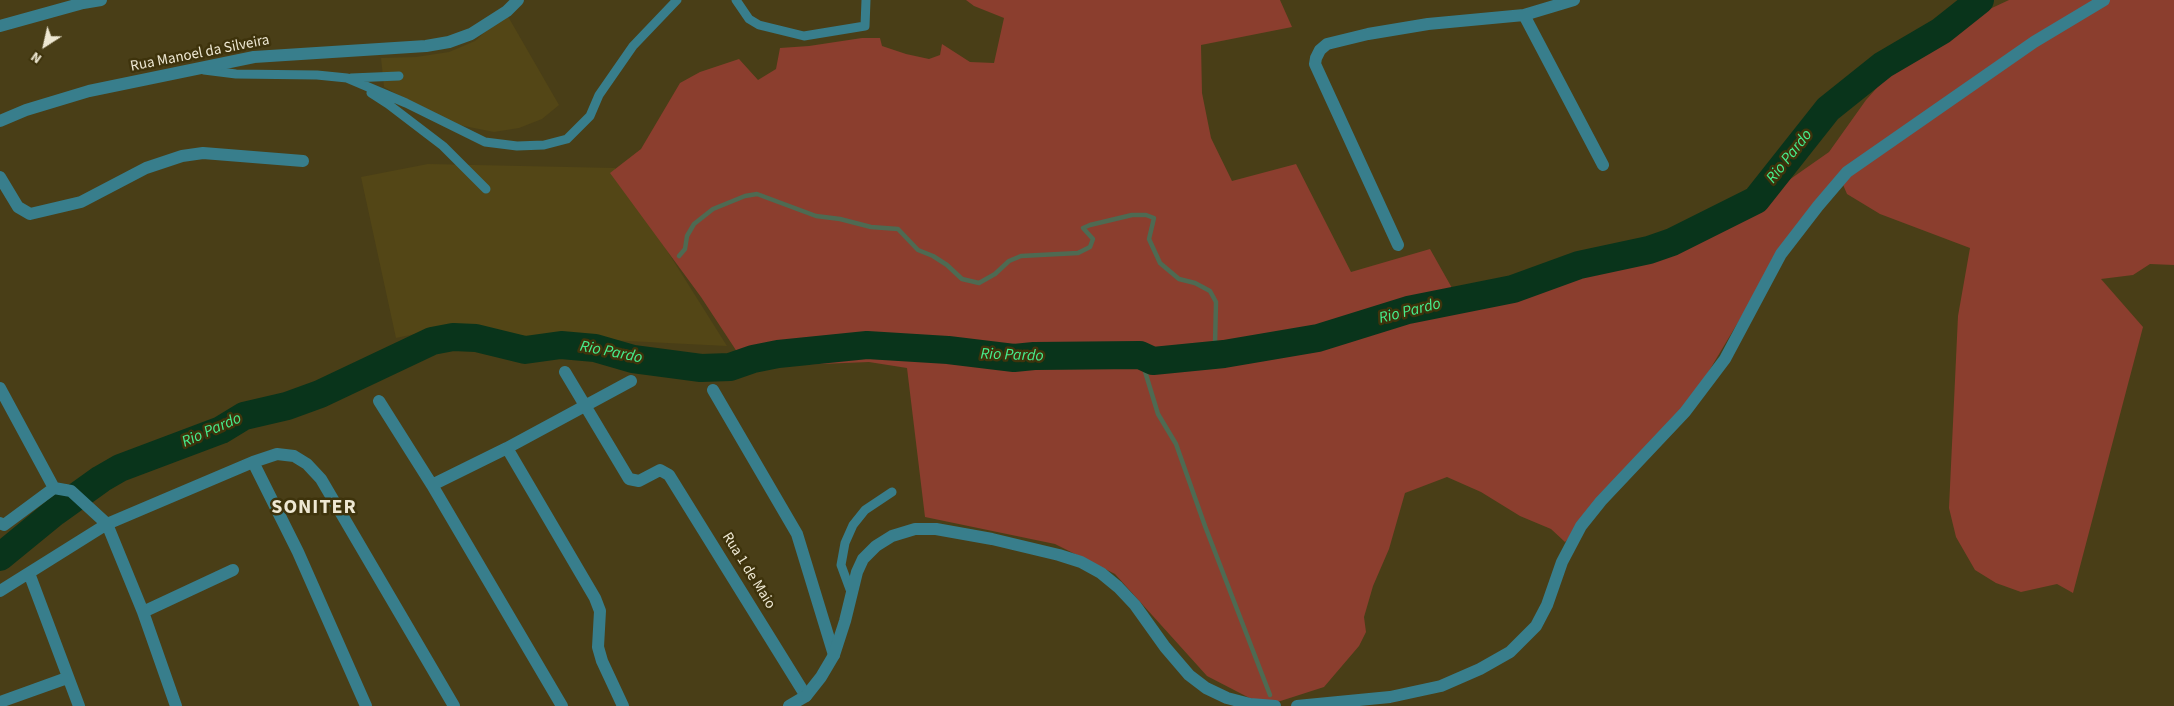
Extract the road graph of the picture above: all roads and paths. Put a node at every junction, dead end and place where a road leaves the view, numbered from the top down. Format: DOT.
graph roads {
  1 [pos="101,0"];
  2 [pos="518,0"];
  3 [pos="677,0"];
  4 [pos="736,0"];
  5 [pos="866,0"];
  6 [pos="1574,0"];
  7 [pos="2104,0"];
  8 [pos="1524,15"];
  9 [pos="0,26"];
  10 [pos="199,70"];
  11 [pos="399,76"];
  12 [pos="347,78"];
  13 [pos="0,121"];
  14 [pos="303,161"];
  15 [pos="1603,165"];
  16 [pos="0,176"];
  17 [pos="486,189"];
  18 [pos="1398,245"];
  19 [pos="565,372"];
  20 [pos="631,381"];
  21 [pos="0,388"];
  22 [pos="713,390"];
  23 [pos="379,401"];
  24 [pos="586,406"];
  25 [pos="507,448"];
  26 [pos="253,462"];
  27 [pos="432,485"];
  28 [pos="54,488"];
  29 [pos="892,492"];
  30 [pos="0,523"];
  31 [pos="108,524"];
  32 [pos="234,570"];
  33 [pos="29,572"];
  34 [pos="0,591"];
  35 [pos="852,594"];
  36 [pos="143,612"];
  37 [pos="834,655"];
  38 [pos="67,678"];
  39 [pos="806,696"];
  40 [pos="0,702"];
  41 [pos="79,706"];
  42 [pos="176,706"];
  43 [pos="366,706"];
  44 [pos="454,706"];
  45 [pos="562,706"];
  46 [pos="624,706"];
  47 [pos="790,706"];
  48 [pos="1275,706"];
  49 [pos="1297,706"];
  1 -- 9 [label="street"];
  2 -- 10 [label="street, Rua Manoel da Silveira"];
  3 -- 12 [label="lane"];
  4 -- 5 [label="lane"];
  6 -- 8 [label="street"];
  7 -- 49 [label="street"];
  8 -- 15 [label="street"];
  8 -- 18 [label="street"];
  10 -- 12 [label="lane"];
  10 -- 13 [label="street, Rua Manoel da Silveira"];
  11 -- 12 [label="lane"];
  12 -- 17 [label="lane"];
  14 -- 16 [label="street"];
  19 -- 24 [label="street"];
  20 -- 24 [label="street"];
  21 -- 28 [label="street"];
  22 -- 37 [label="street"];
  23 -- 27 [label="street"];
  24 -- 25 [label="street"];
  24 -- 39 [label="street, Rua 1 de Maio"];
  25 -- 27 [label="street"];
  25 -- 46 [label="street"];
  26 -- 31 [label="street"];
  26 -- 43 [label="street"];
  26 -- 44 [label="street"];
  27 -- 45 [label="street"];
  28 -- 30 [label="street"];
  28 -- 31 [label="street"];
  29 -- 35 [label="lane"];
  31 -- 33 [label="street"];
  31 -- 36 [label="street"];
  32 -- 36 [label="street"];
  33 -- 34 [label="street"];
  33 -- 38 [label="street"];
  35 -- 37 [label="street"];
  35 -- 48 [label="street"];
  36 -- 42 [label="street"];
  37 -- 39 [label="street"];
  38 -- 40 [label="street"];
  38 -- 41 [label="street"];
  39 -- 47 [label="street"];
}
